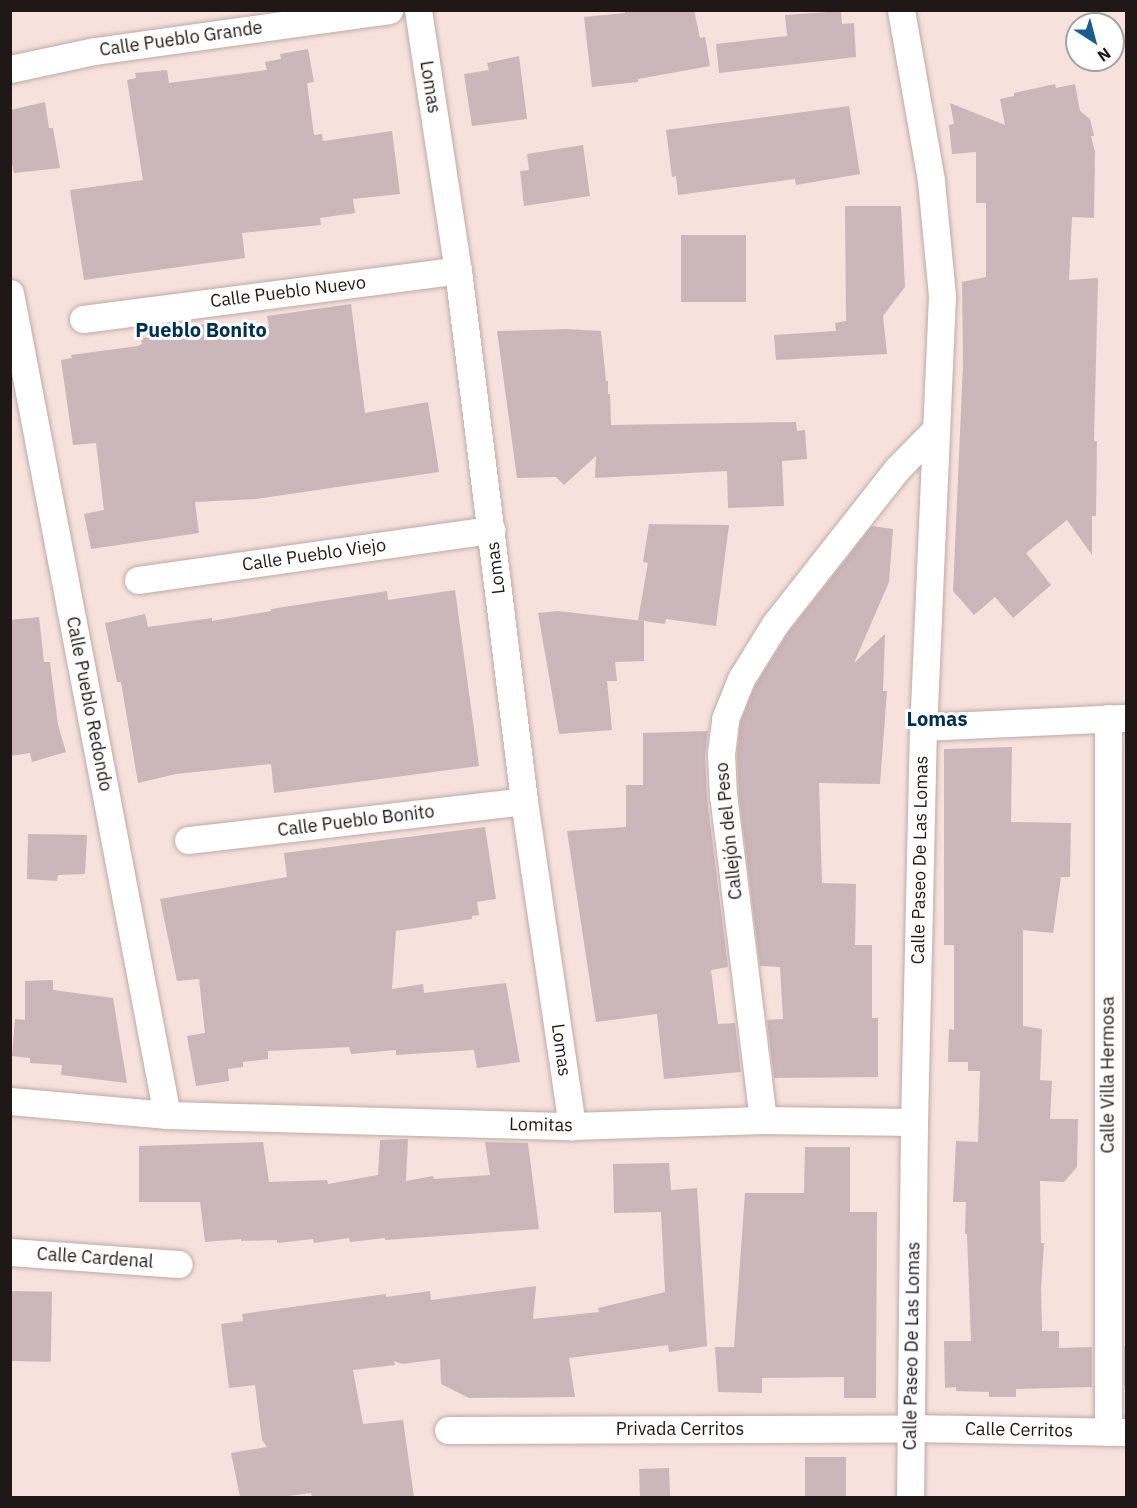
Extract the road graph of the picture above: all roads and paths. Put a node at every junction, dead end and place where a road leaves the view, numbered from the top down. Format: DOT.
graph roads {
  1 [pos="389,10"];
  2 [pos="418,10"];
  3 [pos="901,10"];
  4 [pos="10,69"];
  5 [pos="458,270"];
  6 [pos="10,293"];
  7 [pos="83,319"];
  8 [pos="935,430"];
  9 [pos="491,530"];
  10 [pos="138,580"];
  11 [pos="1117,718"];
  12 [pos="923,727"];
  13 [pos="524,801"];
  14 [pos="188,840"];
  15 [pos="10,1101"];
  16 [pos="167,1115"];
  17 [pos="763,1120"];
  18 [pos="914,1122"];
  19 [pos="572,1126"];
  20 [pos="10,1252"];
  21 [pos="179,1264"];
  22 [pos="912,1428"];
  23 [pos="447,1430"];
  24 [pos="1118,1432"];
  25 [pos="910,1497"];
  1 -- 4 [label="street, Calle Pueblo Grande"];
  2 -- 5 [label="street, Lomas"];
  3 -- 8 [label="street, Calle Paseo De Las Lomas"];
  5 -- 7 [label="street, Calle Pueblo Nuevo"];
  5 -- 9 [label="street, Lomas"];
  6 -- 16 [label="street, Calle Pueblo Redondo"];
  8 -- 12 [label="street, Calle Paseo De Las Lomas"];
  8 -- 17 [label="street, Callejón del Peso"];
  9 -- 10 [label="street, Calle Pueblo Viejo"];
  9 -- 13 [label="street, Lomas"];
  11 -- 12 [label="street"];
  11 -- 24 [label="street, Calle Villa Hermosa"];
  12 -- 18 [label="street, Calle Paseo De Las Lomas"];
  13 -- 14 [label="street, Calle Pueblo Bonito"];
  13 -- 19 [label="street, Lomas"];
  15 -- 16 [label="street, Lomitas"];
  16 -- 19 [label="street, Lomitas"];
  17 -- 18 [label="street, Lomitas"];
  17 -- 19 [label="street, Lomitas"];
  18 -- 22 [label="street, Calle Paseo De Las Lomas"];
  20 -- 21 [label="street, Calle Cardenal"];
  22 -- 23 [label="street, Privada Cerritos"];
  22 -- 24 [label="street, Calle Cerritos"];
  22 -- 25 [label="street, Calle Paseo De Las Lomas"];
}
